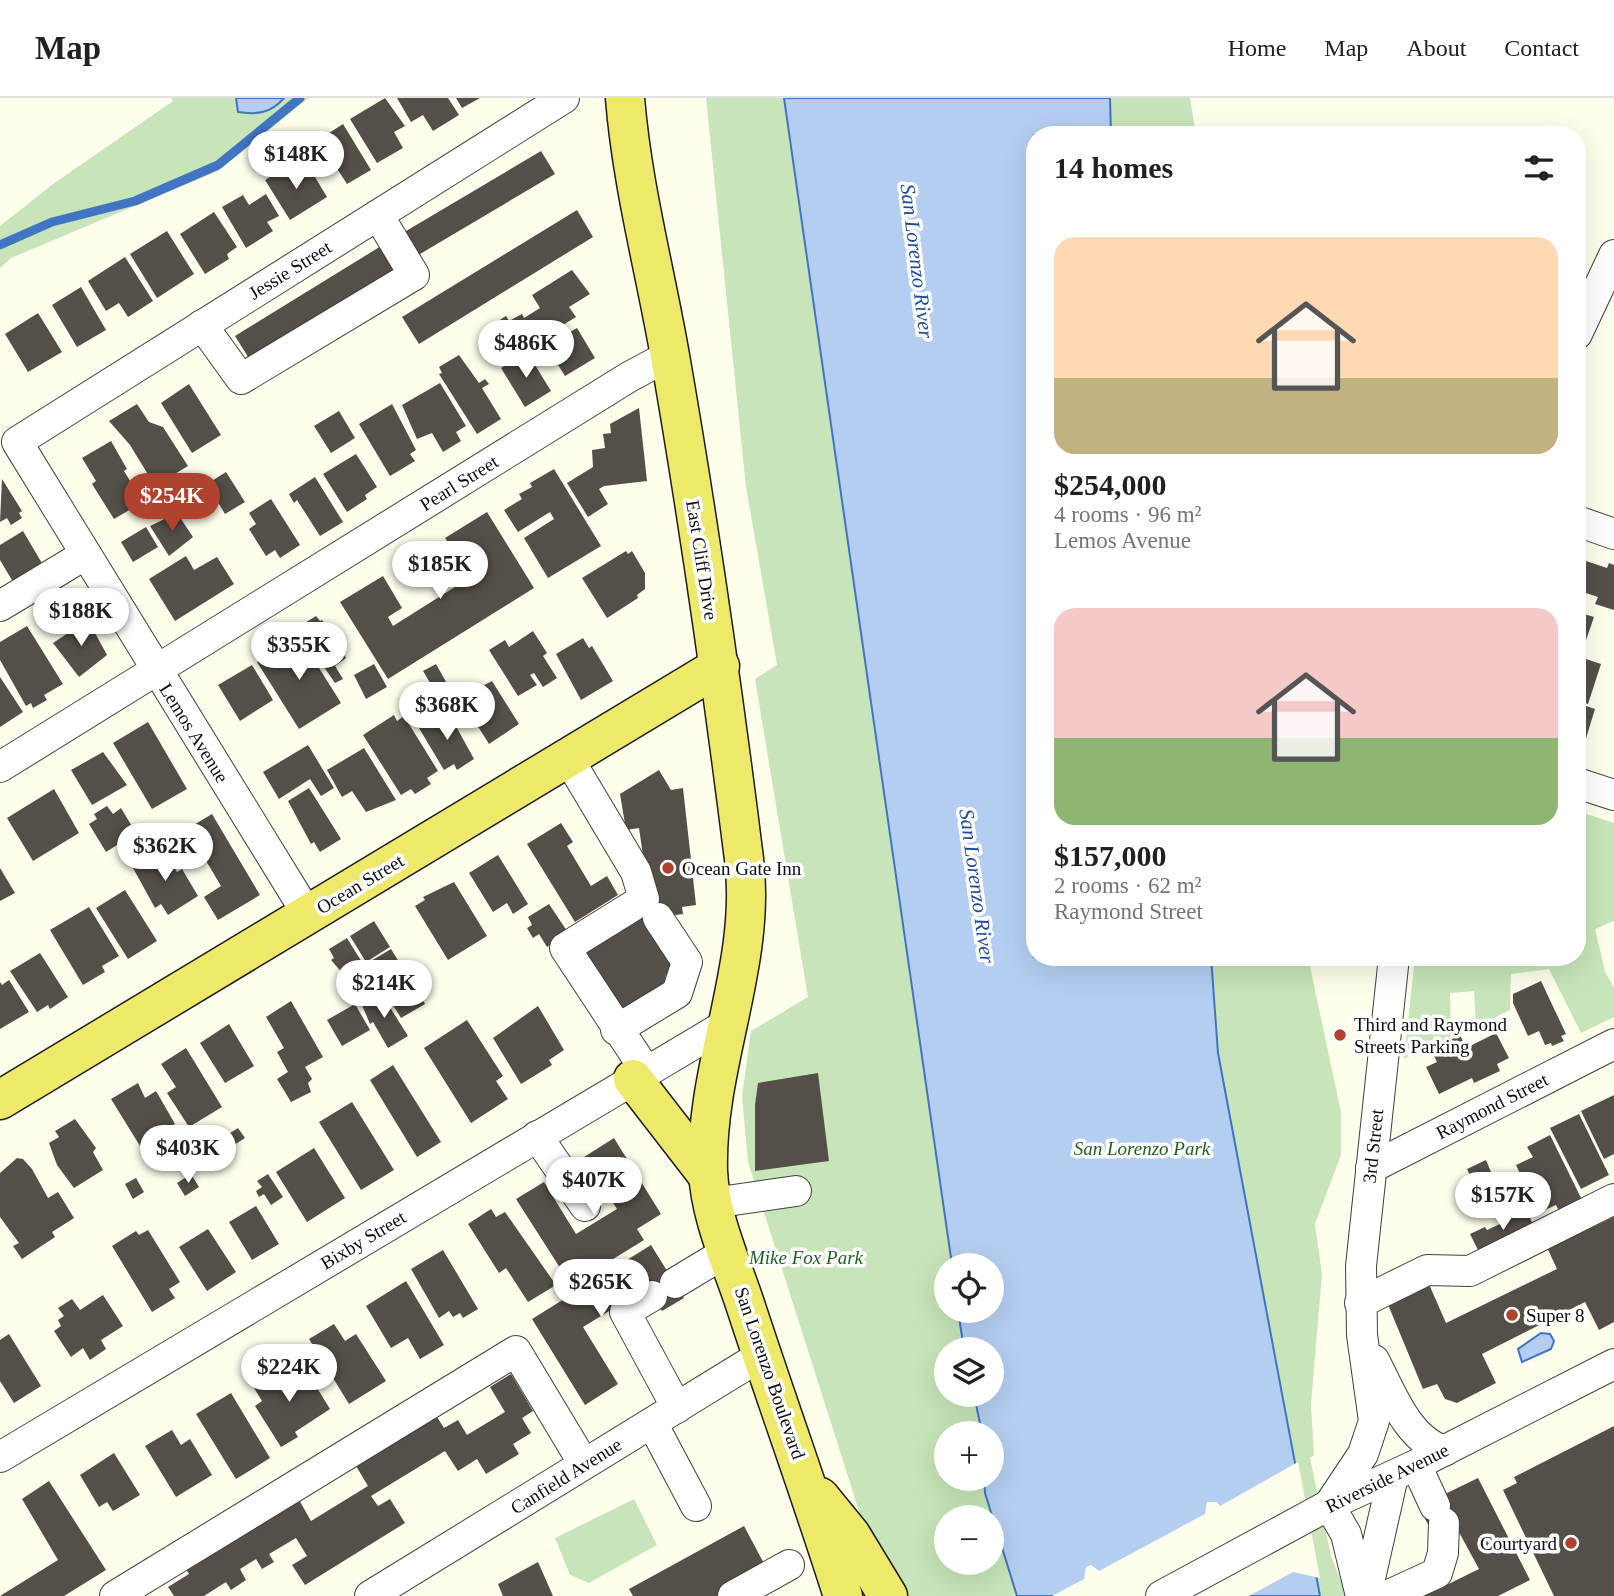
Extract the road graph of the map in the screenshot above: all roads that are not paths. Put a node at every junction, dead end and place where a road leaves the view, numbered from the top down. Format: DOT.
graph roads {
  1 [pos="564,98"];
  2 [pos="625,98"];
  3 [pos="378,215"];
  4 [pos="1614,255"];
  5 [pos="1586,307"];
  6 [pos="202,325"];
  7 [pos="670,355"];
  8 [pos="17,442"];
  9 [pos="1586,524"];
  10 [pos="1614,534"];
  11 [pos="86,554"];
  12 [pos="0,606"];
  13 [pos="720,666"];
  14 [pos="156,671"];
  15 [pos="568,758"];
  16 [pos="0,767"];
  17 [pos="1586,786"];
  18 [pos="1614,795"];
  19 [pos="651,909"];
  20 [pos="309,915"];
  21 [pos="1393,966"];
  22 [pos="727,1024"];
  23 [pos="616,1030"];
  24 [pos="1614,1044"];
  25 [pos="640,1075"];
  26 [pos="0,1100"];
  27 [pos="537,1136"];
  28 [pos="1371,1168"];
  29 [pos="711,1190"];
  30 [pos="796,1191"];
  31 [pos="1614,1199"];
  32 [pos="585,1206"];
  33 [pos="728,1251"];
  34 [pos="1360,1303"];
  35 [pos="1362,1335"];
  36 [pos="762,1355"];
  37 [pos="1614,1364"];
  38 [pos="664,1415"];
  39 [pos="1444,1451"];
  40 [pos="0,1457"];
  41 [pos="584,1464"];
  42 [pos="1404,1471"];
  43 [pos="807,1482"];
  44 [pos="696,1506"];
  45 [pos="1324,1508"];
  46 [pos="789,1565"];
  47 [pos="115,1596"];
  48 [pos="370,1596"];
  49 [pos="733,1596"];
  50 [pos="843,1596"];
  51 [pos="888,1596"];
  52 [pos="1161,1596"];
  53 [pos="1364,1596"];
  54 [pos="1387,1596"];
  1 -- 3 [label="street, Jessie Street"];
  2 -- 7 [label="main road, East Cliff Drive"];
  3 -- 6 [label="street, Jessie Street"];
  3 -- 6 [label="street"];
  4 -- 5 [label="street"];
  6 -- 8 [label="street, Jessie Street"];
  7 -- 13 [label="main road, East Cliff Drive"];
  7 -- 14 [label="street, Pearl Street"];
  8 -- 11 [label="street, Lemos Avenue"];
  9 -- 10 [label="street"];
  11 -- 12 [label="street"];
  11 -- 14 [label="street, Lemos Avenue"];
  13 -- 15 [label="main road, Ocean Street"];
  13 -- 22 [label="main road, East Cliff Drive"];
  14 -- 16 [label="street, Pearl Street"];
  14 -- 20 [label="street, Lemos Avenue"];
  15 -- 19 [label="street"];
  15 -- 20 [label="main road, Ocean Street"];
  17 -- 18 [label="street"];
  19 -- 23 [label="street"];
  19 -- 23 [label="street"];
  20 -- 26 [label="main road, Ocean Street"];
  21 -- 28 [label="street, 3rd Street"];
  22 -- 25 [label="street, Bixby Street"];
  22 -- 29 [label="main road, San Lorenzo Boulevard"];
  23 -- 25 [label="street"];
  24 -- 28 [label="street, Raymond Street"];
  25 -- 27 [label="street, Bixby Street"];
  25 -- 29 [label="main road"];
  27 -- 32 [label="street"];
  27 -- 40 [label="street, Bixby Street"];
  28 -- 34 [label="street, 3rd Street"];
  29 -- 30 [label="street"];
  29 -- 33 [label="main road, San Lorenzo Boulevard"];
  31 -- 34 [label="street"];
  33 -- 36 [label="main road, San Lorenzo Boulevard"];
  33 -- 38 [label="street"];
  34 -- 35 [label="street, 3rd Street"];
  35 -- 39 [label="street"];
  35 -- 45 [label="street, 3rd Street"];
  36 -- 38 [label="street, Canfield Avenue"];
  36 -- 43 [label="main road, San Lorenzo Boulevard"];
  37 -- 39 [label="street, Riverside Avenue"];
  38 -- 41 [label="street, Canfield Avenue"];
  38 -- 44 [label="street"];
  39 -- 42 [label="street, Riverside Avenue"];
  41 -- 47 [label="street"];
  41 -- 48 [label="street, Canfield Avenue"];
  42 -- 45 [label="street, Riverside Avenue"];
  42 -- 53 [label="street"];
  42 -- 54 [label="street"];
  43 -- 50 [label="main road, San Lorenzo Boulevard"];
  43 -- 51 [label="main road"];
  45 -- 52 [label="street, Riverside Avenue"];
  45 -- 53 [label="street"];
  46 -- 49 [label="street"];
}
